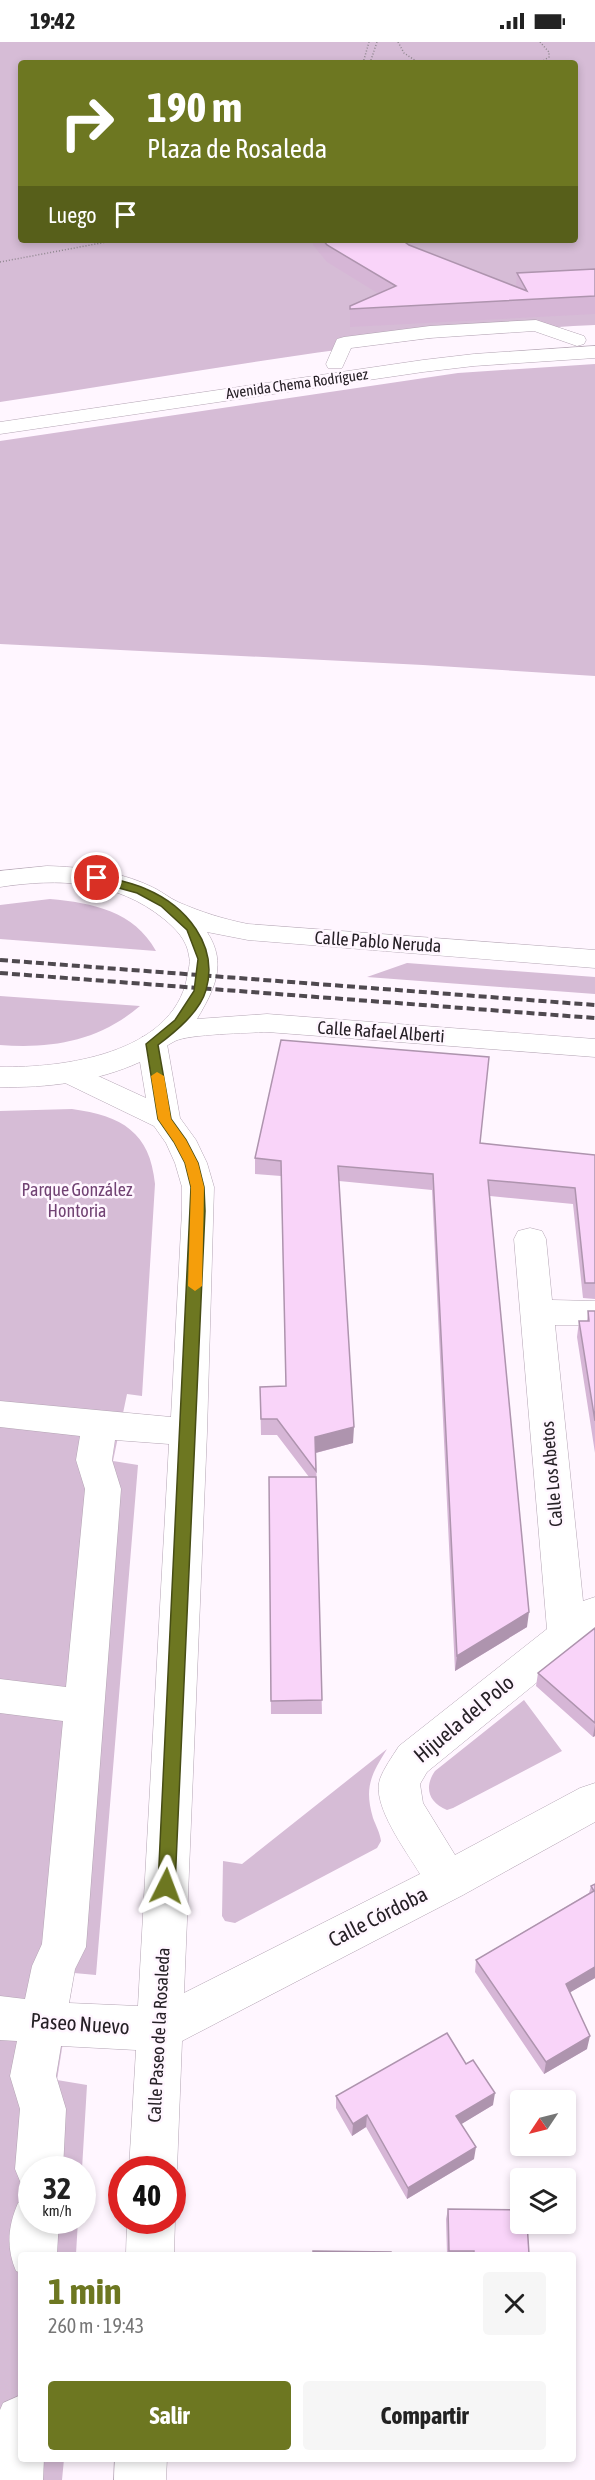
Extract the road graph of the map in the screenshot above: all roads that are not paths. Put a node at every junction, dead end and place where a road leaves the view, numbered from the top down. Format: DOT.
graph roads {
  1 [pos="586,339"];
  2 [pos="595,352"];
  3 [pos="0,412"];
  4 [pos="0,428"];
  5 [pos="0,879"];
  6 [pos="165,904"];
  7 [pos="595,959"];
  8 [pos="159,1038"];
  9 [pos="595,1048"];
  10 [pos="72,1074"];
  11 [pos="0,1077"];
  12 [pos="165,1119"];
  13 [pos="530,1239"];
  14 [pos="537,1312"];
  15 [pos="595,1313"];
  16 [pos="0,1414"];
  17 [pos="100,1424"];
  18 [pos="189,1432"];
  19 [pos="581,1625"];
  20 [pos="0,1696"];
  21 [pos="84,1706"];
  22 [pos="595,1801"];
  23 [pos="448,1881"];
  24 [pos="0,2018"];
  25 [pos="43,2023"];
  26 [pos="159,2029"];
  27 [pos="40,2156"];
  28 [pos="154,2156"];
  29 [pos="35,2234"];
  30 [pos="151,2234"];
  31 [pos="33,2252"];
  32 [pos="150,2252"];
  33 [pos="141,2462"];
  34 [pos="141,2480"];
  1 -- 3 [label="main road, Avenida Chema Rodríguez"];
  2 -- 4 [label="main road, Avenida Chema Rodríguez"];
  5 -- 6 [label="main road"];
  6 -- 7 [label="main road, Calle Pablo Neruda"];
  6 -- 8 [label="main road"];
  8 -- 9 [label="main road, Calle Rafael Alberti"];
  8 -- 10 [label="main road"];
  8 -- 12 [label="main road, Calle Paseo de la Rosaleda"];
  10 -- 11 [label="main road"];
  10 -- 12 [label="main road"];
  12 -- 18 [label="main road, Calle Paseo de la Rosaleda"];
  13 -- 14 [label="main road, Calle Los Abetos"];
  14 -- 15 [label="main road"];
  14 -- 19 [label="main road, Calle Los Abetos"];
  16 -- 17 [label="main road"];
  17 -- 18 [label="main road"];
  17 -- 21 [label="main road"];
  18 -- 26 [label="main road, Calle Paseo de la Rosaleda"];
  19 -- 23 [label="main road, Hijuela del Polo"];
  20 -- 21 [label="main road"];
  21 -- 25 [label="main road"];
  22 -- 23 [label="main road, Calle Córdoba"];
  23 -- 26 [label="main road, Calle Córdoba"];
  24 -- 25 [label="main road, Paseo Nuevo"];
  25 -- 26 [label="main road, Paseo Nuevo"];
  25 -- 27 [label="main road"];
  26 -- 28 [label="main road, Calle Paseo de la Rosaleda"];
  29 -- 31 [label="main road"];
  30 -- 32 [label="main road"];
  33 -- 34 [label="main road"];
}
